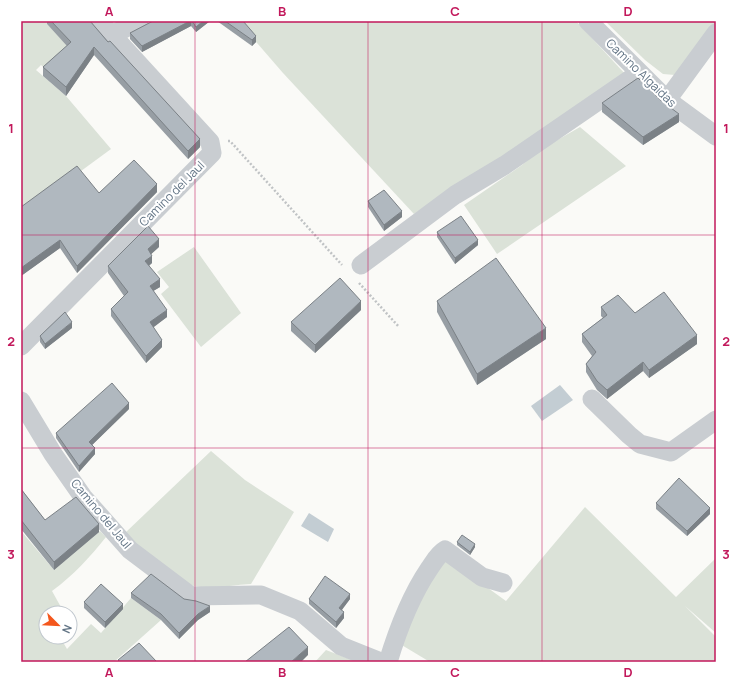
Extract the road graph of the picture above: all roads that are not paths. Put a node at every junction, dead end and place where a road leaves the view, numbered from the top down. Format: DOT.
graph roads {
  1 [pos="98,21"];
  2 [pos="139,21"];
  3 [pos="588,21"];
  4 [pos="716,33"];
  5 [pos="112,34"];
  6 [pos="640,73"];
  7 [pos="667,100"];
  8 [pos="716,136"];
  9 [pos="355,272"];
  10 [pos="21,346"];
  11 [pos="592,399"];
  12 [pos="21,401"];
  13 [pos="716,420"];
  14 [pos="503,584"];
  15 [pos="381,662"];
  16 [pos="388,662"];
  1 -- 5 [label="street"];
  2 -- 5 [label="street"];
  3 -- 6 [label="street, Camino Algaidas"];
  4 -- 7 [label="street"];
  5 -- 10 [label="street, Camino del Jaul"];
  6 -- 7 [label="street, Camino Algaidas"];
  6 -- 9 [label="street"];
  7 -- 8 [label="street, Camino Algaidas"];
  11 -- 13 [label="street"];
  12 -- 15 [label="street, Camino del Jaul"];
  14 -- 16 [label="street"];
}
